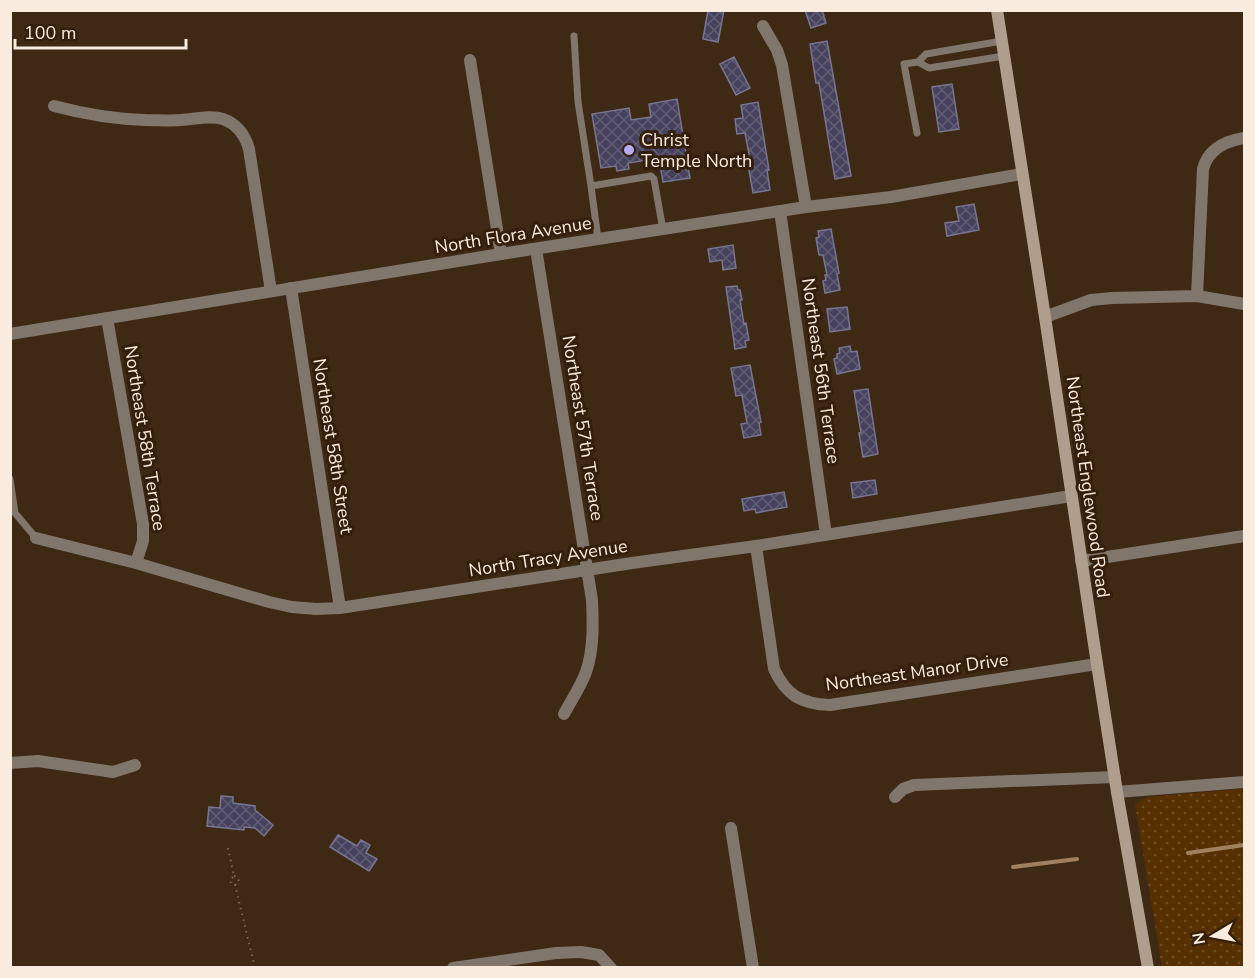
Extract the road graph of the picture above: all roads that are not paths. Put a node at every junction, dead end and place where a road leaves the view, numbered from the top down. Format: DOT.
graph roads {
  1 [pos="997,10"];
  2 [pos="763,26"];
  3 [pos="574,36"];
  4 [pos="1002,41"];
  5 [pos="1004,56"];
  6 [pos="470,60"];
  7 [pos="918,62"];
  8 [pos="54,106"];
  9 [pos="917,133"];
  10 [pos="1245,138"];
  11 [pos="1022,174"];
  12 [pos="591,186"];
  13 [pos="806,207"];
  14 [pos="780,211"];
  15 [pos="663,230"];
  16 [pos="598,239"];
  17 [pos="536,249"];
  18 [pos="501,254"];
  19 [pos="291,288"];
  20 [pos="271,291"];
  21 [pos="1197,296"];
  22 [pos="1245,304"];
  23 [pos="1045,316"];
  24 [pos="107,318"];
  25 [pos="10,334"];
  26 [pos="10,479"];
  27 [pos="1071,496"];
  28 [pos="826,535"];
  29 [pos="1245,536"];
  30 [pos="36,538"];
  31 [pos="756,546"];
  32 [pos="1081,561"];
  33 [pos="136,563"];
  34 [pos="588,570"];
  35 [pos="340,608"];
  36 [pos="1097,664"];
  37 [pos="564,714"];
  38 [pos="10,763"];
  39 [pos="135,765"];
  40 [pos="1115,777"];
  41 [pos="1245,782"];
  42 [pos="1117,792"];
  43 [pos="895,797"];
  44 [pos="731,828"];
  45 [pos="453,968"];
  46 [pos="611,968"];
  47 [pos="753,968"];
  48 [pos="1148,968"];
  1 -- 4 [label="main road, Northeast Englewood Road"];
  2 -- 13 [label="street"];
  3 -- 12 [label="lane"];
  4 -- 5 [label="main road, Northeast Englewood Road"];
  4 -- 7 [label="lane"];
  5 -- 7 [label="lane"];
  5 -- 11 [label="main road, Northeast Englewood Road"];
  6 -- 18 [label="street"];
  7 -- 9 [label="lane"];
  8 -- 20 [label="street"];
  10 -- 21 [label="street"];
  11 -- 13 [label="street, North Flora Avenue"];
  11 -- 23 [label="main road, Northeast Englewood Road"];
  12 -- 15 [label="lane"];
  12 -- 16 [label="lane"];
  13 -- 14 [label="street, North Flora Avenue"];
  14 -- 15 [label="street, North Flora Avenue"];
  14 -- 28 [label="street, Northeast 56th Terrace"];
  15 -- 16 [label="street, North Flora Avenue"];
  16 -- 17 [label="street, North Flora Avenue"];
  17 -- 18 [label="street, North Flora Avenue"];
  17 -- 34 [label="street, Northeast 57th Terrace"];
  18 -- 19 [label="street, North Flora Avenue"];
  19 -- 20 [label="street, North Flora Avenue"];
  19 -- 35 [label="street, Northeast 58th Street"];
  20 -- 24 [label="street, North Flora Avenue"];
  21 -- 22 [label="street"];
  21 -- 23 [label="street"];
  23 -- 27 [label="main road, Northeast Englewood Road"];
  24 -- 25 [label="street, North Flora Avenue"];
  24 -- 33 [label="street, Northeast 58th Terrace"];
  26 -- 30 [label="lane"];
  27 -- 28 [label="street, North Tracy Avenue"];
  27 -- 32 [label="main road, Northeast Englewood Road"];
  28 -- 31 [label="street, North Tracy Avenue"];
  29 -- 32 [label="street"];
  30 -- 33 [label="street, North Tracy Avenue"];
  31 -- 34 [label="street, North Tracy Avenue"];
  31 -- 36 [label="street, Northeast Manor Drive"];
  32 -- 36 [label="main road, Northeast Englewood Road"];
  33 -- 35 [label="street, North Tracy Avenue"];
  34 -- 35 [label="street, North Tracy Avenue"];
  34 -- 37 [label="street, Northeast 57th Terrace"];
  36 -- 40 [label="main road, Northeast Englewood Road"];
  38 -- 39 [label="street"];
  40 -- 42 [label="main road, Northeast Englewood Road"];
  40 -- 43 [label="street"];
  41 -- 42 [label="street"];
  42 -- 48 [label="main road, Northeast Englewood Road"];
  44 -- 47 [label="street"];
  45 -- 46 [label="street"];
}
